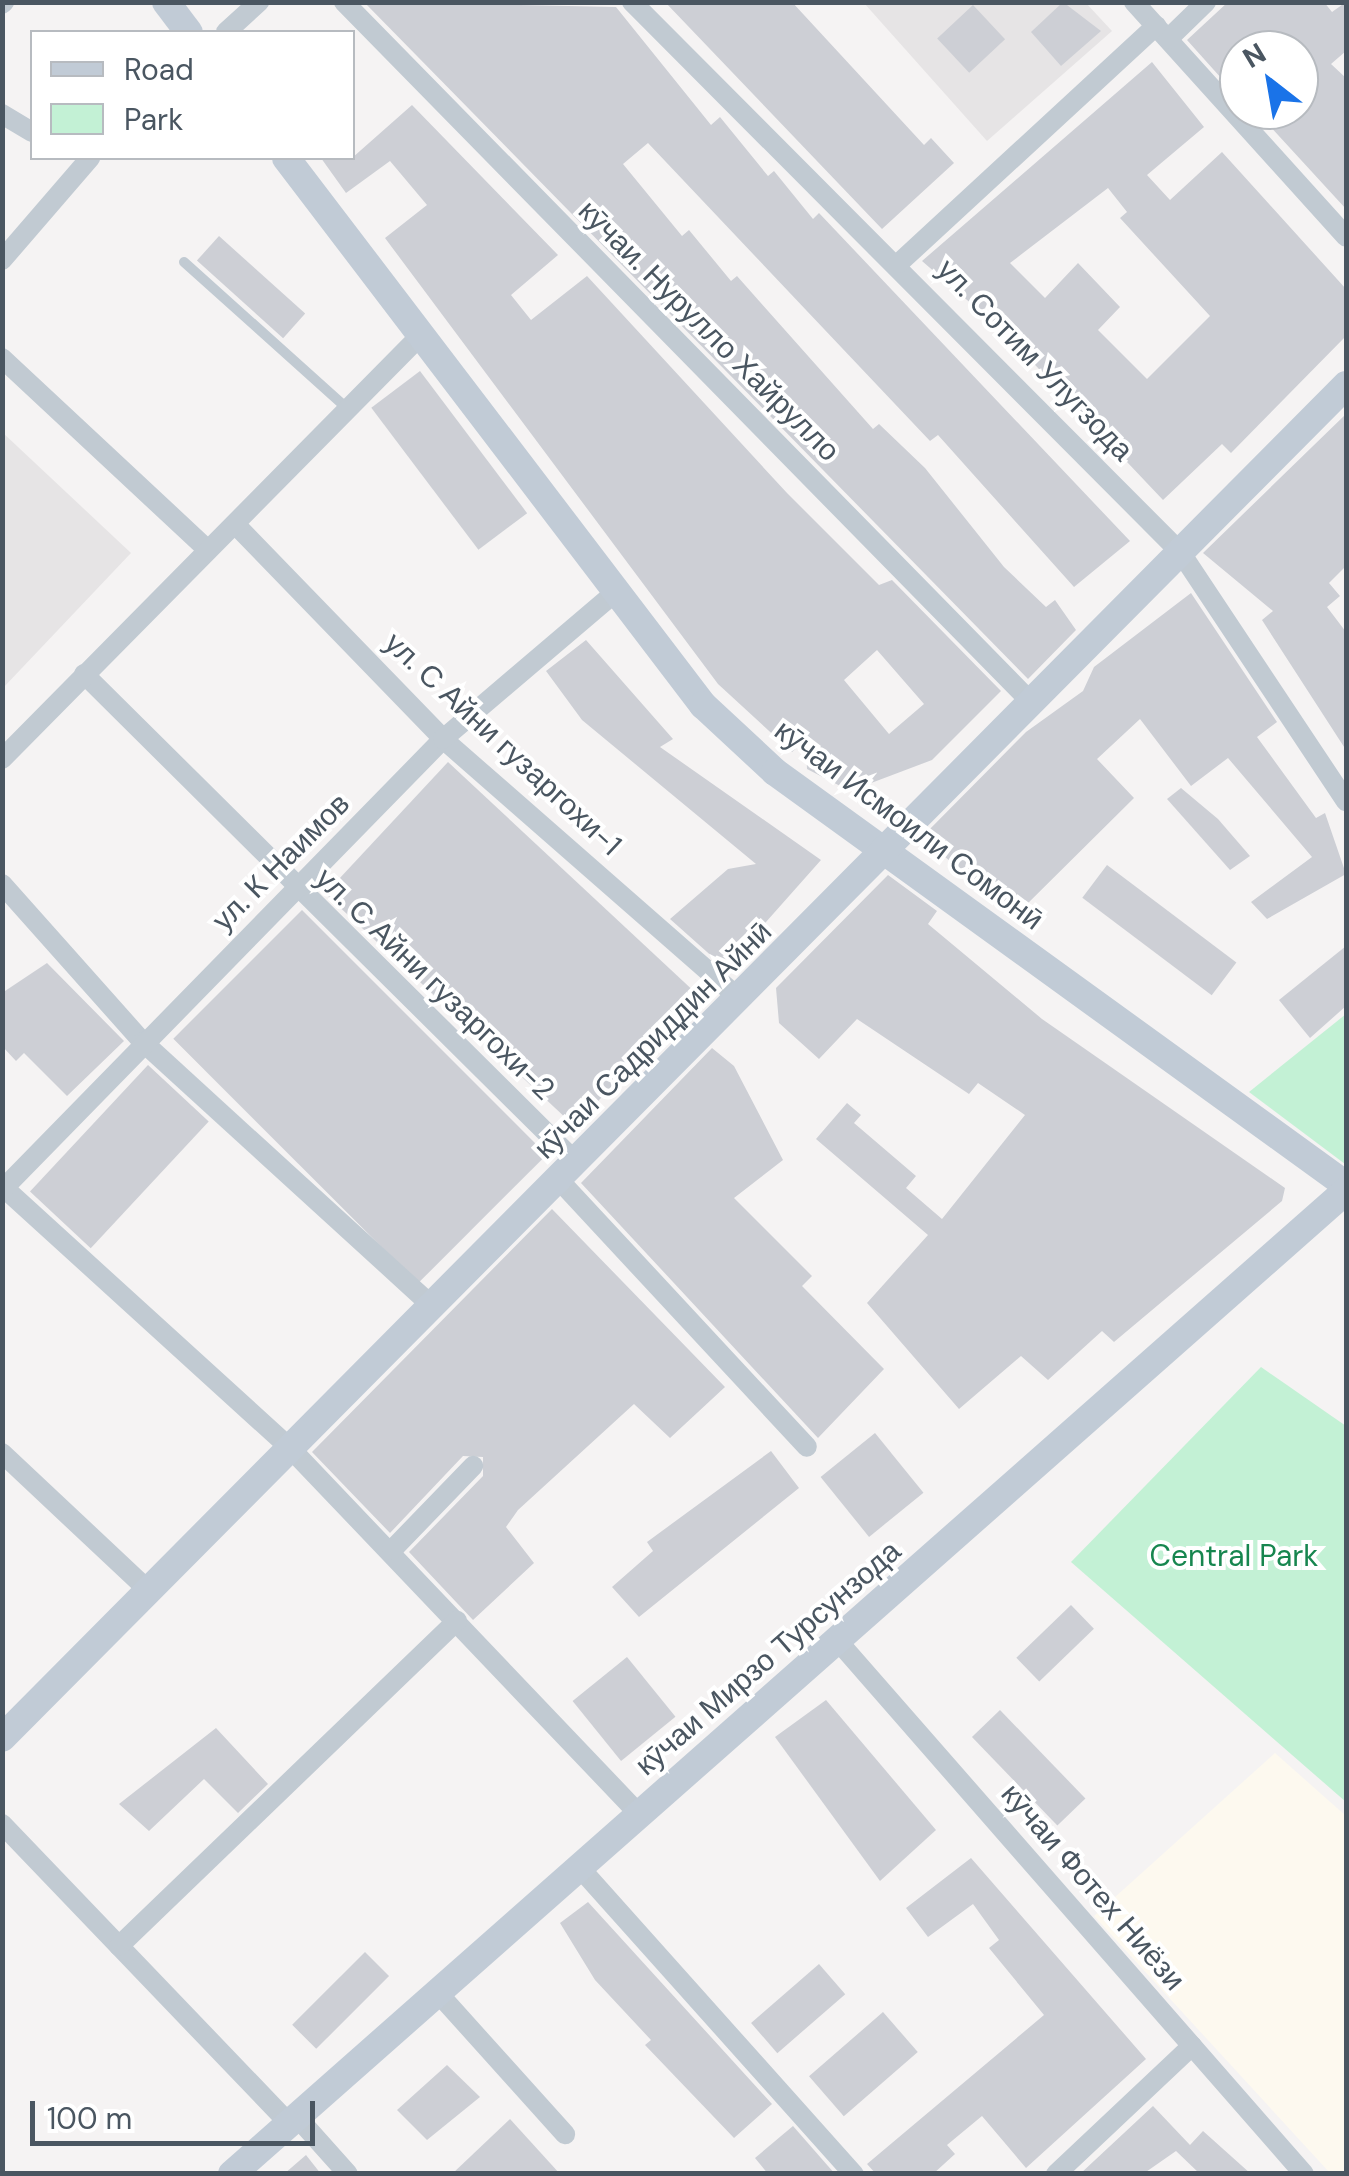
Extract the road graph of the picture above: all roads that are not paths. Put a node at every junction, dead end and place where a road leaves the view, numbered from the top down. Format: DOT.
graph roads {
  1 [pos="166,2"];
  2 [pos="259,2"];
  3 [pos="344,2"];
  4 [pos="632,2"];
  5 [pos="1134,2"];
  6 [pos="1206,2"];
  7 [pos="187,30"];
  8 [pos="228,30"];
  9 [pos="1162,33"];
  10 [pos="2,114"];
  11 [pos="30,131"];
  12 [pos="82,160"];
  13 [pos="288,160"];
  14 [pos="1346,237"];
  15 [pos="2,260"];
  16 [pos="184,262"];
  17 [pos="899,263"];
  18 [pos="422,334"];
  19 [pos="2,358"];
  20 [pos="1346,385"];
  21 [pos="348,409"];
  22 [pos="234,524"];
  23 [pos="207,549"];
  24 [pos="1180,553"];
  25 [pos="616,592"];
  26 [pos="84,674"];
  27 [pos="1032,702"];
  28 [pos="443,738"];
  29 [pos="2,759"];
  30 [pos="1346,802"];
  31 [pos="886,852"];
  32 [pos="2,884"];
  33 [pos="298,892"];
  34 [pos="740,999"];
  35 [pos="143,1042"];
  36 [pos="568,1172"];
  37 [pos="3,1188"];
  38 [pos="1346,1188"];
  39 [pos="433,1307"];
  40 [pos="807,1448"];
  41 [pos="292,1449"];
  42 [pos="2,1452"];
  43 [pos="473,1466"];
  44 [pos="392,1550"];
  45 [pos="150,1591"];
  46 [pos="456,1621"];
  47 [pos="837,1640"];
  48 [pos="2,1738"];
  49 [pos="640,1814"];
  50 [pos="2,1824"];
  51 [pos="580,1868"];
  52 [pos="119,1946"];
  53 [pos="438,1992"];
  54 [pos="1192,2046"];
  55 [pos="293,2120"];
  56 [pos="566,2134"];
  57 [pos="232,2174"];
  58 [pos="348,2174"];
  59 [pos="854,2174"];
  60 [pos="1056,2174"];
  61 [pos="1304,2174"];
  1 -- 7 [label="street"];
  2 -- 8 [label="street"];
  3 -- 27 [label="street, кӯчаи. Нурулло Хайрулло"];
  4 -- 17 [label="street, ул. Сотим Улугзода"];
  5 -- 9 [label="street"];
  6 -- 9 [label="street"];
  9 -- 14 [label="street"];
  9 -- 17 [label="street"];
  10 -- 11 [label="street"];
  12 -- 15 [label="street"];
  13 -- 18 [label="street, кӯчаи Исмоили Сомонӣ"];
  16 -- 21 [label="lane"];
  17 -- 24 [label="street, ул. Сотим Улугзода"];
  18 -- 21 [label="street"];
  18 -- 25 [label="street, кӯчаи Исмоили Сомонӣ"];
  19 -- 23 [label="street"];
  20 -- 24 [label="street, кӯчаи Садриддин Айнӣ"];
  21 -- 22 [label="street"];
  22 -- 23 [label="street"];
  22 -- 28 [label="street, ул. С Айни гузаргохи-1"];
  23 -- 26 [label="street"];
  24 -- 27 [label="street, кӯчаи Садриддин Айнӣ"];
  24 -- 30 [label="street, ул. Сотим Улугзода"];
  25 -- 28 [label="street, ул. К Наимов"];
  25 -- 31 [label="street, кӯчаи Исмоили Сомонӣ"];
  26 -- 29 [label="street"];
  26 -- 33 [label="street, ул. С Айни гузаргохи-2"];
  27 -- 31 [label="street, кӯчаи Садриддин Айнӣ"];
  28 -- 33 [label="street, ул. К Наимов"];
  28 -- 34 [label="street, ул. С Айни гузаргохи-1"];
  31 -- 34 [label="street, кӯчаи Садриддин Айнӣ"];
  31 -- 38 [label="street, кӯчаи Исмоили Сомонӣ"];
  32 -- 35 [label="street"];
  33 -- 35 [label="street, ул. К Наимов"];
  33 -- 36 [label="street, ул. С Айни гузаргохи-2"];
  34 -- 36 [label="street, кӯчаи Садриддин Айнӣ"];
  35 -- 37 [label="street, ул. К Наимов"];
  35 -- 39 [label="street"];
  36 -- 39 [label="street, кӯчаи Садриддин Айнӣ"];
  36 -- 40 [label="street, ул. С Айни гузаргохи-2"];
  37 -- 41 [label="street"];
  38 -- 47 [label="street, кӯчаи Мирзо Турсунзода"];
  39 -- 41 [label="street, кӯчаи Садриддин Айнӣ"];
  41 -- 44 [label="street"];
  41 -- 45 [label="street, кӯчаи Садриддин Айнӣ"];
  42 -- 45 [label="street"];
  43 -- 44 [label="street"];
  44 -- 46 [label="street"];
  45 -- 48 [label="street, кӯчаи Садриддин Айнӣ"];
  46 -- 49 [label="street"];
  46 -- 52 [label="street"];
  47 -- 49 [label="street, кӯчаи Мирзо Турсунзода"];
  47 -- 54 [label="street, кӯчаи Фотех Ниёзи"];
  49 -- 51 [label="street, кӯчаи Мирзо Турсунзода"];
  50 -- 52 [label="street"];
  51 -- 53 [label="street, кӯчаи Мирзо Турсунзода"];
  51 -- 59 [label="street"];
  52 -- 55 [label="street"];
  53 -- 55 [label="street, кӯчаи Мирзо Турсунзода"];
  53 -- 56 [label="street"];
  54 -- 60 [label="street"];
  54 -- 61 [label="street, кӯчаи Фотех Ниёзи"];
  55 -- 57 [label="street, кӯчаи Мирзо Турсунзода"];
  55 -- 58 [label="street"];
}
